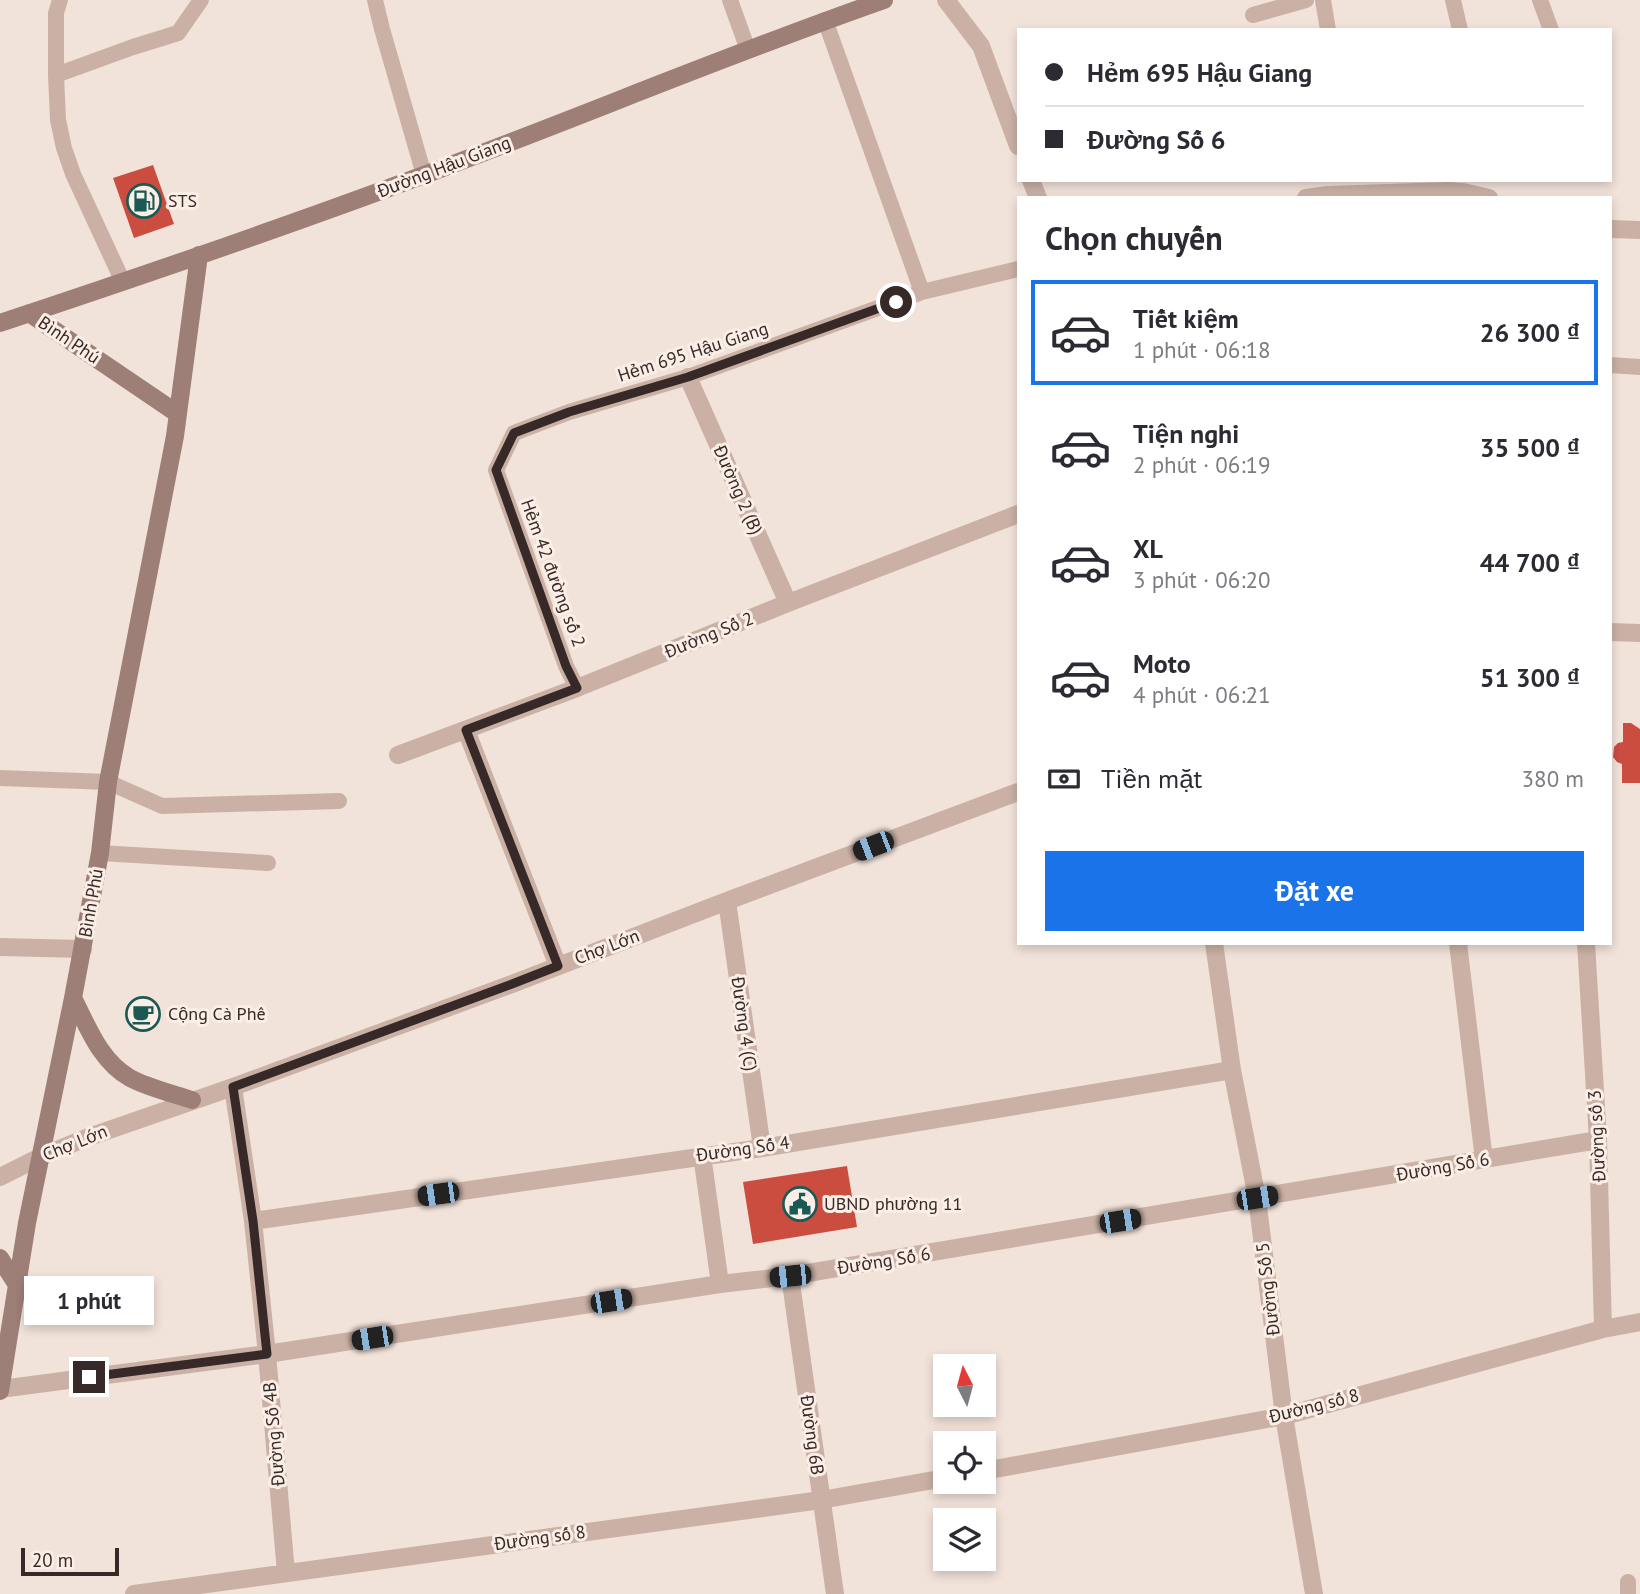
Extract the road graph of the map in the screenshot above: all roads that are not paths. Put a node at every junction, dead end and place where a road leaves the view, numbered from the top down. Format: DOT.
graph roads {
  1 [pos="60,0"];
  2 [pos="201,0"];
  3 [pos="375,0"];
  4 [pos="730,0"];
  5 [pos="884,0"];
  6 [pos="946,0"];
  7 [pos="1306,0"];
  8 [pos="1323,0"];
  9 [pos="1453,0"];
  10 [pos="1540,0"];
  11 [pos="1253,15"];
  12 [pos="825,20"];
  13 [pos="1328,28"];
  14 [pos="1460,28"];
  15 [pos="1550,28"];
  16 [pos="748,50"];
  17 [pos="56,75"];
  18 [pos="1017,143"];
  19 [pos="424,175"];
  20 [pos="1463,190"];
  21 [pos="1321,196"];
  22 [pos="1482,196"];
  23 [pos="1612,229"];
  24 [pos="1640,230"];
  25 [pos="200,255"];
  26 [pos="1017,269"];
  27 [pos="123,282"];
  28 [pos="922,292"];
  29 [pos="29,313"];
  30 [pos="0,323"];
  31 [pos="1612,365"];
  32 [pos="1640,367"];
  33 [pos="688,377"];
  34 [pos="178,414"];
  35 [pos="496,470"];
  36 [pos="1017,514"];
  37 [pos="788,603"];
  38 [pos="1612,632"];
  39 [pos="1640,633"];
  40 [pos="577,688"];
  41 [pos="466,730"];
  42 [pos="398,755"];
  43 [pos="0,778"];
  44 [pos="108,782"];
  45 [pos="1017,792"];
  46 [pos="339,801"];
  47 [pos="100,853"];
  48 [pos="268,863"];
  49 [pos="726,901"];
  50 [pos="1214,945"];
  51 [pos="1458,945"];
  52 [pos="1586,945"];
  53 [pos="0,947"];
  54 [pos="83,949"];
  55 [pos="558,966"];
  56 [pos="73,998"];
  57 [pos="1232,1070"];
  58 [pos="233,1087"];
  59 [pos="192,1100"];
  60 [pos="1598,1140"];
  61 [pos="762,1148"];
  62 [pos="702,1155"];
  63 [pos="40,1157"];
  64 [pos="1484,1160"];
  65 [pos="0,1177"];
  66 [pos="1257,1198"];
  67 [pos="253,1221"];
  68 [pos="0,1258"];
  69 [pos="790,1276"];
  70 [pos="720,1284"];
  71 [pos="17,1285"];
  72 [pos="1640,1322"];
  73 [pos="1603,1329"];
  74 [pos="267,1354"];
  75 [pos="0,1390"];
  76 [pos="1284,1416"];
  77 [pos="996,1469"];
  78 [pos="933,1480"];
  79 [pos="821,1500"];
  80 [pos="286,1573"];
  81 [pos="134,1594"];
  82 [pos="835,1594"];
  83 [pos="1314,1594"];
  1 -- 17 [label="lane"];
  2 -- 17 [label="lane"];
  3 -- 19 [label="lane"];
  4 -- 16 [label="lane"];
  5 -- 12 [label="street, Đường Hậu Giang"];
  6 -- 18 [label="street"];
  7 -- 11 [label="lane"];
  8 -- 13 [label="lane"];
  9 -- 14 [label="lane"];
  10 -- 15 [label="lane"];
  12 -- 16 [label="street, Đường Hậu Giang"];
  12 -- 28 [label="lane"];
  16 -- 19 [label="street, Đường Hậu Giang"];
  17 -- 27 [label="lane"];
  19 -- 25 [label="street, Đường Hậu Giang"];
  20 -- 21 [label="street"];
  20 -- 22 [label="street"];
  23 -- 24 [label="street"];
  25 -- 27 [label="street, Đường Hậu Giang"];
  25 -- 34 [label="street, Bình Phú"];
  26 -- 28 [label="lane, Hẻm 695 Hậu Giang"];
  27 -- 29 [label="street, Đường Hậu Giang"];
  28 -- 33 [label="lane, Hẻm 695 Hậu Giang"];
  29 -- 30 [label="street, Đường Hậu Giang"];
  29 -- 34 [label="street, Bình Phú"];
  31 -- 32 [label="lane"];
  33 -- 35 [label="lane, Hẻm 695 Hậu Giang"];
  33 -- 37 [label="street, Đường 2 (B)"];
  34 -- 44 [label="street, Bình Phú"];
  35 -- 40 [label="lane, Hẻm 42 đường số 2"];
  36 -- 37 [label="street, Đường Số 2"];
  37 -- 40 [label="street, Đường Số 2"];
  38 -- 39 [label="street"];
  40 -- 41 [label="street, Đường Số 2"];
  41 -- 42 [label="street, Đường Số 2"];
  41 -- 55 [label="street"];
  43 -- 44 [label="lane"];
  44 -- 46 [label="lane"];
  44 -- 47 [label="street, Bình Phú"];
  45 -- 49 [label="street, Chợ Lớn"];
  47 -- 48 [label="lane"];
  47 -- 54 [label="street, Bình Phú"];
  49 -- 55 [label="street, Chợ Lớn"];
  49 -- 61 [label="street, Đường 4 (C)"];
  50 -- 57 [label="street, Đường Số 5"];
  51 -- 64 [label="street"];
  52 -- 60 [label="street, Đường số 3"];
  53 -- 54 [label="street"];
  54 -- 56 [label="street, Bình Phú"];
  55 -- 58 [label="street, Chợ Lớn"];
  56 -- 59 [label="street"];
  56 -- 63 [label="street, Bình Phú"];
  57 -- 61 [label="street, Đường Số 4"];
  57 -- 66 [label="street, Đường Số 5"];
  58 -- 59 [label="street, Chợ Lớn"];
  58 -- 67 [label="street, Đường Số 4B"];
  59 -- 63 [label="street, Chợ Lớn"];
  60 -- 64 [label="street, Đường Số 6"];
  60 -- 73 [label="street, Đường số 3"];
  61 -- 62 [label="street, Đường Số 4"];
  62 -- 67 [label="street, Đường Số 4"];
  62 -- 70 [label="street"];
  63 -- 65 [label="street, Chợ Lớn"];
  63 -- 71 [label="street, Bình Phú"];
  64 -- 66 [label="street, Đường Số 6"];
  66 -- 69 [label="street, Đường Số 6"];
  66 -- 76 [label="street, Đường Số 5"];
  67 -- 74 [label="street, Đường Số 4B"];
  68 -- 71 [label="street"];
  69 -- 70 [label="street, Đường Số 6"];
  69 -- 79 [label="street, Đường 6B"];
  70 -- 74 [label="street, Đường Số 6"];
  71 -- 75 [label="street, Bình Phú"];
  72 -- 73 [label="street, Đường số 8"];
  73 -- 76 [label="street, Đường số 8"];
  74 -- 75 [label="street, Đường Số 6"];
  74 -- 80 [label="street, Đường Số 4B"];
  76 -- 77 [label="street, Đường số 8"];
  76 -- 83 [label="street, Đường Số 5"];
  78 -- 79 [label="street, Đường số 8"];
  79 -- 80 [label="street, Đường số 8"];
  79 -- 82 [label="street, Đường 6B"];
  80 -- 81 [label="street, Đường số 8"];
}
